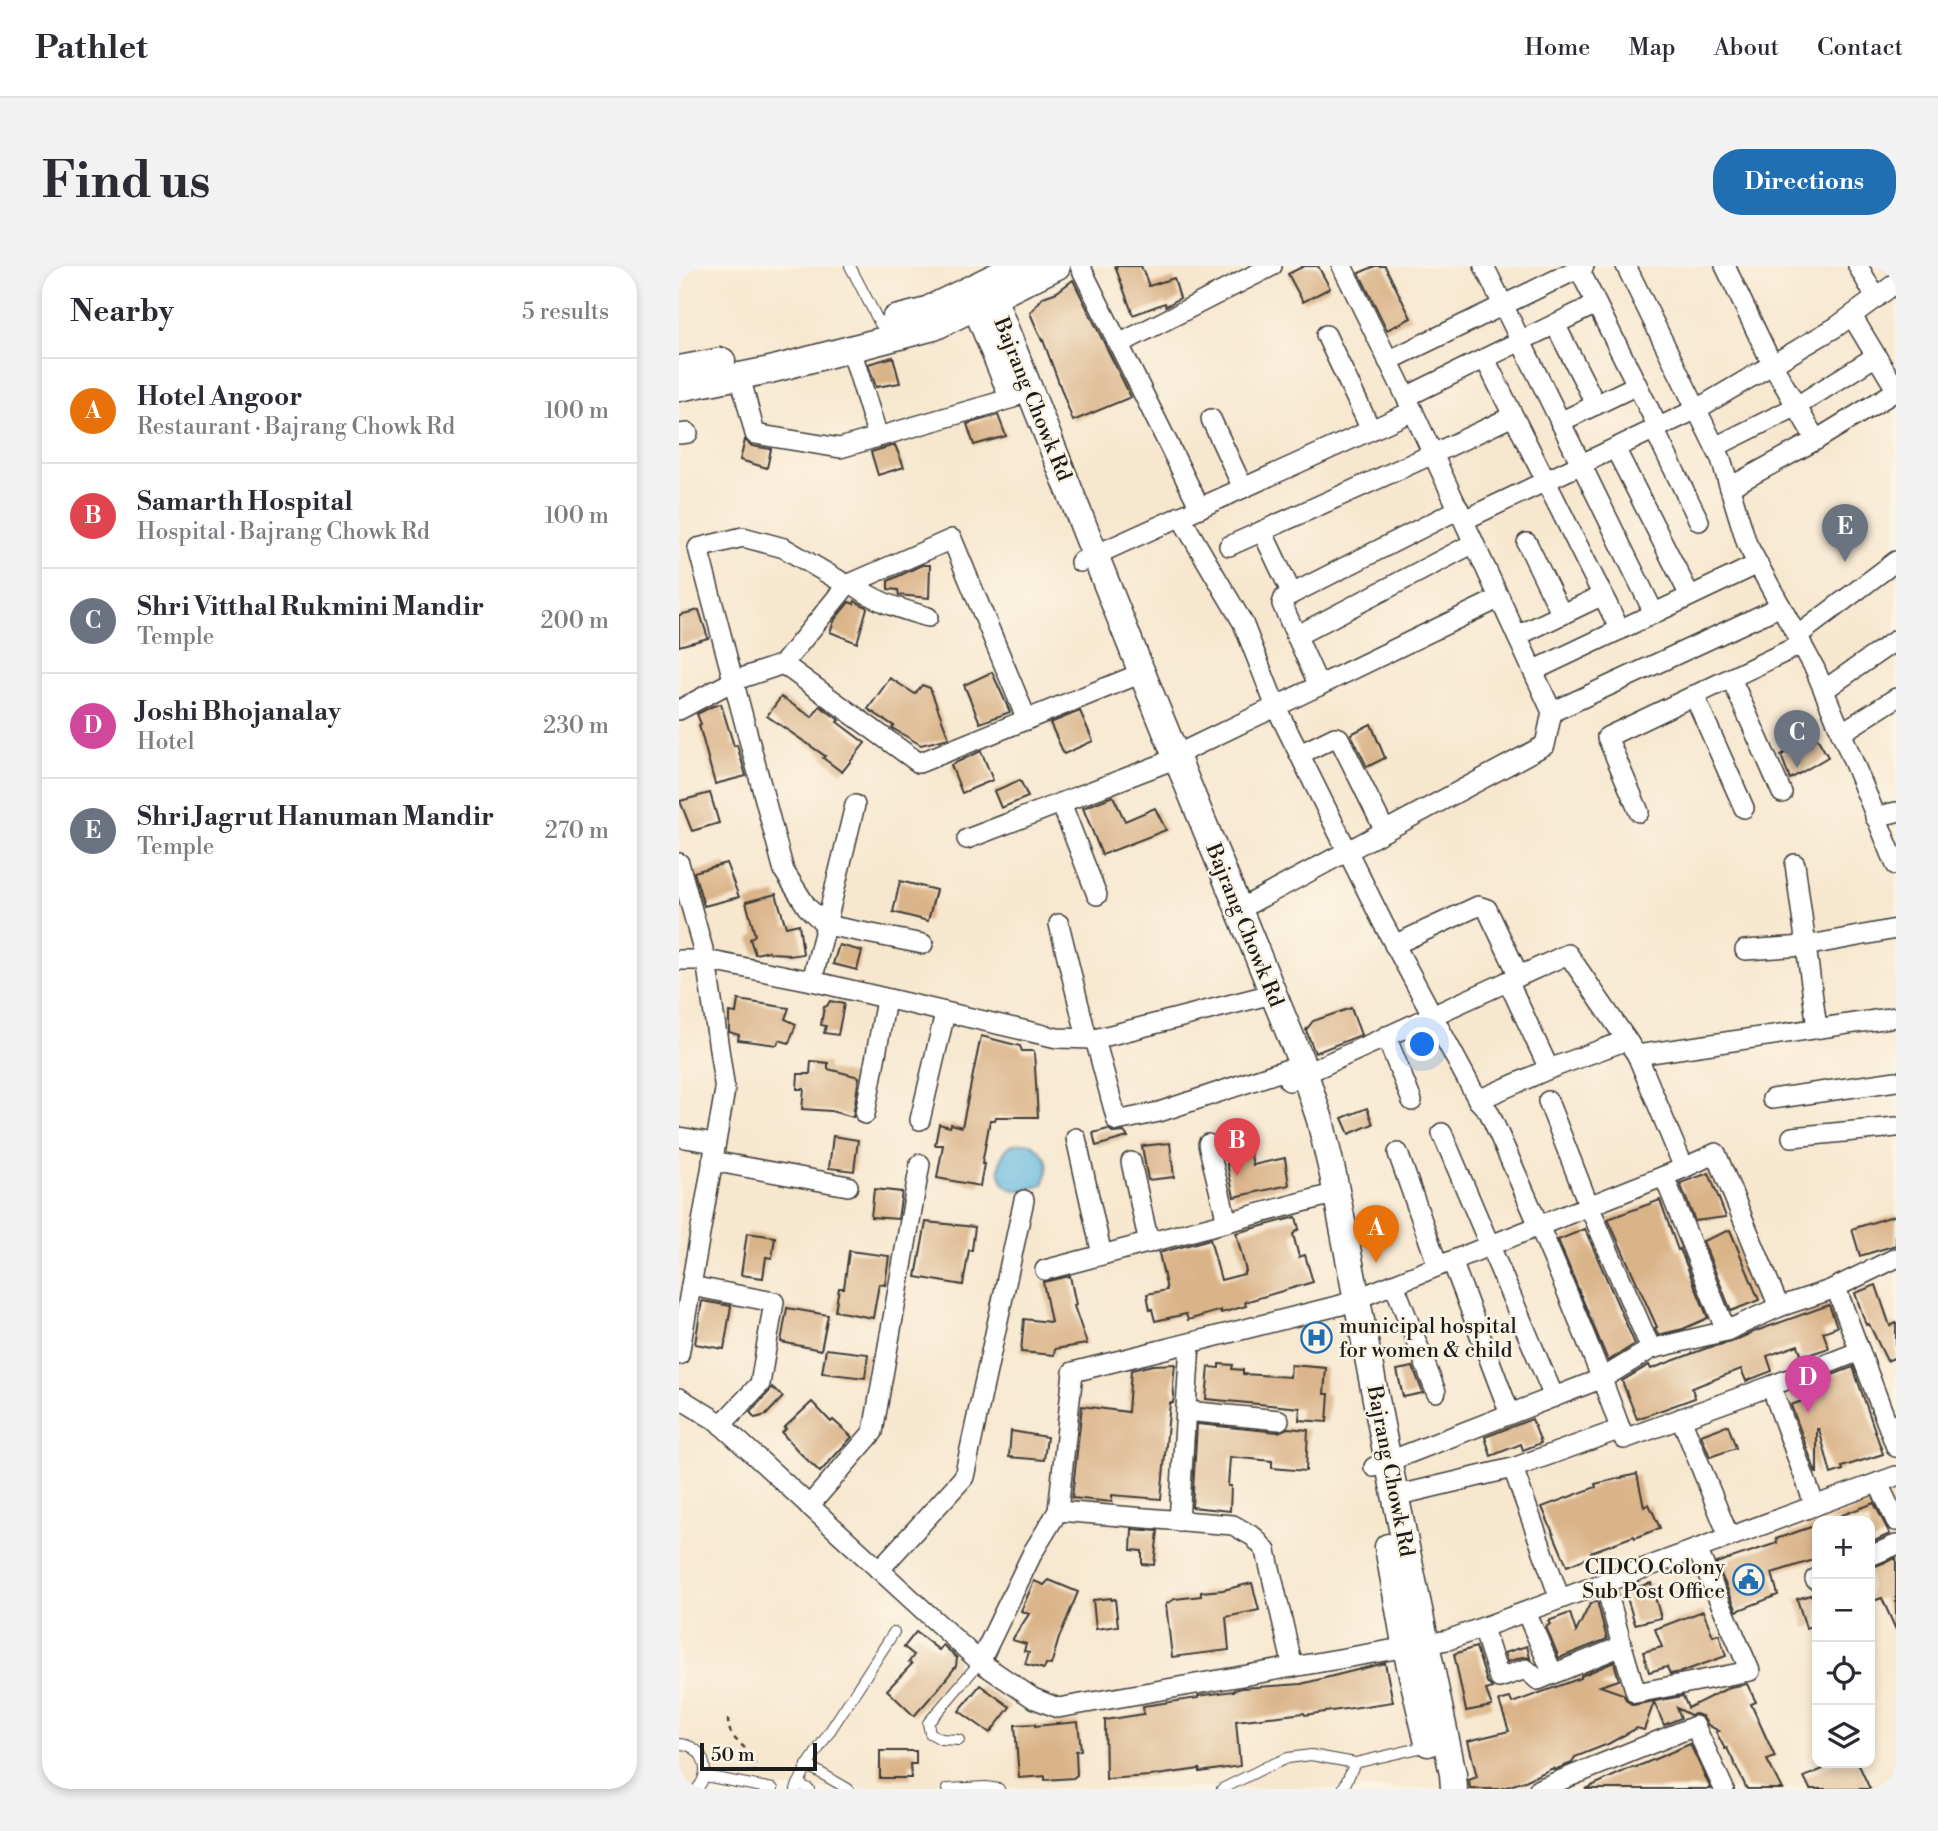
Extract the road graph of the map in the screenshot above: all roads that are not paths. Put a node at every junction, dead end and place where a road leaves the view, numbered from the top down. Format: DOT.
graph roads {
  1 [pos="851,266"];
  2 [pos="1017,266"];
  3 [pos="1057,266"];
  4 [pos="1080,266"];
  5 [pos="1272,266"];
  6 [pos="1342,266"];
  7 [pos="1484,266"];
  8 [pos="1626,266"];
  9 [pos="1725,266"];
  10 [pos="1858,266"];
  11 [pos="1581,267"];
  12 [pos="1896,283"];
  13 [pos="981,297"];
  14 [pos="1876,298"];
  15 [pos="1596,304"];
  16 [pos="1503,305"];
  17 [pos="1851,316"];
  18 [pos="880,324"];
  19 [pos="1555,324"];
  20 [pos="1326,335"];
  21 [pos="1521,341"];
  22 [pos="1119,344"];
  23 [pos="851,349"];
  24 [pos="1876,356"];
  25 [pos="1485,359"];
  26 [pos="1388,361"];
  27 [pos="1772,364"];
  28 [pos="679,369"];
  29 [pos="740,376"];
  30 [pos="1637,385"];
  31 [pos="679,388"];
  32 [pos="1896,390"];
  33 [pos="1013,398"];
  34 [pos="1410,404"];
  35 [pos="1596,405"];
  36 [pos="1797,406"];
  37 [pos="1697,409"];
  38 [pos="1513,416"];
  39 [pos="1210,419"];
  40 [pos="1560,422"];
  41 [pos="1656,428"];
  42 [pos="1371,430"];
  43 [pos="878,437"];
  44 [pos="1816,440"];
  45 [pos="1716,447"];
  46 [pos="1615,448"];
  47 [pos="1433,454"];
  48 [pos="1581,464"];
  49 [pos="1545,481"];
  50 [pos="1730,487"];
  51 [pos="1243,488"];
  52 [pos="1200,508"];
  53 [pos="1462,515"];
  54 [pos="1180,516"];
  55 [pos="1699,521"];
  56 [pos="1262,531"];
  57 [pos="1474,543"];
  58 [pos="1527,543"];
  59 [pos="1229,546"];
  60 [pos="1087,558"];
  61 [pos="1896,561"];
  62 [pos="1758,564"];
  63 [pos="849,584"];
  64 [pos="1292,594"];
  65 [pos="1603,595"];
  66 [pos="1690,596"];
  67 [pos="1500,598"];
  68 [pos="1781,606"];
  69 [pos="1654,614"];
  70 [pos="1562,615"];
  71 [pos="928,617"];
  72 [pos="1620,630"];
  73 [pos="1296,636"];
  74 [pos="1517,636"];
  75 [pos="1800,640"];
  76 [pos="1896,640"];
  77 [pos="783,664"];
  78 [pos="1533,671"];
  79 [pos="1135,676"];
  80 [pos="1731,678"];
  81 [pos="733,681"];
  82 [pos="1319,686"];
  83 [pos="1824,690"];
  84 [pos="1695,695"];
  85 [pos="1896,698"];
  86 [pos="1276,707"];
  87 [pos="679,710"];
  88 [pos="1552,712"];
  89 [pos="1027,720"];
  90 [pos="1840,733"];
  91 [pos="1300,754"];
  92 [pos="1169,760"];
  93 [pos="1782,793"];
  94 [pos="1061,803"];
  95 [pos="855,805"];
  96 [pos="1744,808"];
  97 [pos="1639,812"];
  98 [pos="1896,813"];
  99 [pos="1875,817"];
  100 [pos="1385,831"];
  101 [pos="968,839"];
  102 [pos="1347,851"];
  103 [pos="679,863"];
  104 [pos="1795,864"];
  105 [pos="1896,865"];
  106 [pos="1097,895"];
  107 [pos="1238,910"];
  108 [pos="1059,924"];
  109 [pos="826,925"];
  110 [pos="1896,929"];
  111 [pos="923,944"];
  112 [pos="1394,944"];
  113 [pos="1805,946"];
  114 [pos="1745,950"];
  115 [pos="679,960"];
  116 [pos="706,960"];
  117 [pos="1513,979"];
  118 [pos="812,981"];
  119 [pos="1265,996"];
  120 [pos="886,1000"];
  121 [pos="944,1013"];
  122 [pos="1433,1015"];
  123 [pos="1896,1017"];
  124 [pos="1817,1028"];
  125 [pos="1386,1036"];
  126 [pos="1091,1038"];
  127 [pos="1632,1048"];
  128 [pos="1549,1069"];
  129 [pos="1293,1074"];
  130 [pos="1896,1081"];
  131 [pos="1772,1099"];
  132 [pos="1478,1100"];
  133 [pos="1412,1101"];
  134 [pos="1548,1101"];
  135 [pos="865,1114"];
  136 [pos="920,1120"];
  137 [pos="1896,1126"];
  138 [pos="1442,1133"];
  139 [pos="679,1137"];
  140 [pos="1792,1137"];
  141 [pos="1076,1138"];
  142 [pos="1208,1144"];
  143 [pos="714,1152"];
  144 [pos="1398,1153"];
  145 [pos="1131,1162"];
  146 [pos="920,1164"];
  147 [pos="1684,1168"];
  148 [pos="1664,1176"];
  149 [pos="848,1186"];
  150 [pos="1329,1196"];
  151 [pos="1024,1200"];
  152 [pos="1589,1206"];
  153 [pos="1227,1222"];
  154 [pos="1540,1226"];
  155 [pos="1149,1242"];
  156 [pos="1489,1246"];
  157 [pos="1102,1255"];
  158 [pos="1896,1258"];
  159 [pos="1445,1264"];
  160 [pos="1045,1270"];
  161 [pos="1394,1284"];
  162 [pos="691,1286"];
  163 [pos="1836,1288"];
  164 [pos="1349,1302"];
  165 [pos="1779,1307"];
  166 [pos="1726,1331"];
  167 [pos="1190,1343"];
  168 [pos="1651,1349"];
  169 [pos="1860,1351"];
  170 [pos="679,1354"];
  171 [pos="1603,1378"];
  172 [pos="1771,1386"];
  173 [pos="1436,1392"];
  174 [pos="1554,1397"];
  175 [pos="679,1398"];
  176 [pos="1186,1411"];
  177 [pos="1510,1414"];
  178 [pos="1681,1418"];
  179 [pos="1279,1420"];
  180 [pos="720,1424"];
  181 [pos="1621,1429"];
  182 [pos="1896,1447"];
  183 [pos="1381,1464"];
  184 [pos="1513,1468"];
  185 [pos="1887,1479"];
  186 [pos="1395,1496"];
  187 [pos="809,1506"];
  188 [pos="1815,1506"];
  189 [pos="1058,1511"];
  190 [pos="1179,1521"];
  191 [pos="1896,1521"];
  192 [pos="1729,1537"];
  193 [pos="1896,1545"];
  194 [pos="1697,1549"];
  195 [pos="1875,1554"];
  196 [pos="879,1570"];
  197 [pos="1605,1583"];
  198 [pos="1560,1599"];
  199 [pos="1526,1612"];
  200 [pos="1483,1628"];
  201 [pos="894,1632"];
  202 [pos="1416,1646"];
  203 [pos="1622,1646"];
  204 [pos="980,1662"];
  205 [pos="1293,1667"];
  206 [pos="1553,1674"];
  207 [pos="959,1740"];
  208 [pos="679,1744"];
  209 [pos="1429,1746"];
  210 [pos="1355,1763"];
  211 [pos="807,1765"];
  212 [pos="705,1776"];
  213 [pos="1567,1784"];
  214 [pos="797,1786"];
  215 [pos="697,1789"];
  216 [pos="773,1789"];
  217 [pos="809,1789"];
  218 [pos="848,1789"];
  219 [pos="947,1789"];
  220 [pos="999,1789"];
  221 [pos="1222,1789"];
  222 [pos="1343,1789"];
  223 [pos="1437,1789"];
  224 [pos="1454,1789"];
  225 [pos="1539,1789"];
  226 [pos="1724,1789"];
  1 -- 18 [label="lane"];
  2 -- 13 [label="street"];
  3 -- 13 [label="street"];
  4 -- 22 [label="street"];
  5 -- 22 [label="street"];
  6 -- 26 [label="street"];
  7 -- 16 [label="street"];
  8 -- 37 [label="street"];
  9 -- 27 [label="street"];
  10 -- 14 [label="street"];
  11 -- 15 [label="street"];
  11 -- 16 [label="street"];
  12 -- 14 [label="street"];
  13 -- 18 [label="street"];
  13 -- 23 [label="street"];
  13 -- 33 [label="street, Bajrang Chowk Rd"];
  13 -- 60 [label="street, Bajrang Chowk Rd"];
  14 -- 17 [label="street"];
  15 -- 19 [label="street"];
  15 -- 30 [label="street"];
  16 -- 21 [label="street"];
  16 -- 26 [label="street"];
  17 -- 24 [label="street"];
  17 -- 27 [label="street"];
  18 -- 28 [label="street"];
  19 -- 21 [label="street"];
  19 -- 35 [label="street"];
  20 -- 42 [label="street"];
  21 -- 25 [label="street"];
  21 -- 40 [label="street"];
  22 -- 52 [label="street"];
  23 -- 29 [label="street"];
  23 -- 43 [label="street"];
  24 -- 32 [label="street"];
  24 -- 36 [label="street"];
  25 -- 34 [label="street"];
  25 -- 38 [label="street"];
  26 -- 34 [label="street"];
  27 -- 36 [label="street"];
  27 -- 37 [label="street"];
  29 -- 31 [label="street"];
  29 -- 43 [label="street"];
  30 -- 35 [label="street"];
  30 -- 41 [label="street"];
  32 -- 44 [label="street"];
  33 -- 43 [label="street"];
  33 -- 60 [label="street, Bajrang Chowk Rd"];
  34 -- 42 [label="street"];
  34 -- 47 [label="street"];
  35 -- 40 [label="street"];
  36 -- 44 [label="street"];
  36 -- 45 [label="street"];
  37 -- 41 [label="street"];
  37 -- 45 [label="street"];
  38 -- 47 [label="street"];
  38 -- 49 [label="street"];
  39 -- 51 [label="street"];
  40 -- 48 [label="street"];
  41 -- 46 [label="street"];
  41 -- 55 [label="street"];
  42 -- 51 [label="street"];
  44 -- 50 [label="street"];
  45 -- 50 [label="street"];
  46 -- 48 [label="street"];
  46 -- 66 [label="street"];
  47 -- 53 [label="street"];
  47 -- 56 [label="street"];
  48 -- 49 [label="street"];
  48 -- 69 [label="street"];
  49 -- 53 [label="street"];
  49 -- 65 [label="street"];
  50 -- 62 [label="street"];
  51 -- 52 [label="street"];
  52 -- 54 [label="street"];
  53 -- 57 [label="street"];
  53 -- 64 [label="street"];
  54 -- 60 [label="street"];
  54 -- 86 [label="street"];
  56 -- 59 [label="street"];
  56 -- 64 [label="street"];
  57 -- 67 [label="street"];
  57 -- 73 [label="street"];
  58 -- 70 [label="street"];
  60 -- 79 [label="street, Bajrang Chowk Rd"];
  61 -- 75 [label="street"];
  62 -- 66 [label="street"];
  62 -- 68 [label="street"];
  63 -- 71 [label="street"];
  63 -- 77 [label="street"];
  63 -- 81 [label="street"];
  63 -- 89 [label="street"];
  64 -- 73 [label="street"];
  65 -- 70 [label="street"];
  65 -- 72 [label="street"];
  66 -- 69 [label="street"];
  67 -- 74 [label="street"];
  67 -- 82 [label="street"];
  68 -- 75 [label="street"];
  68 -- 88 [label="street"];
  69 -- 72 [label="street"];
  70 -- 74 [label="street"];
  72 -- 78 [label="street"];
  73 -- 82 [label="street"];
  74 -- 78 [label="street"];
  75 -- 80 [label="street"];
  75 -- 83 [label="street"];
  76 -- 83 [label="street"];
  77 -- 81 [label="street"];
  77 -- 89 [label="street"];
  78 -- 88 [label="street"];
  79 -- 89 [label="street"];
  79 -- 92 [label="street, Bajrang Chowk Rd"];
  80 -- 84 [label="street"];
  80 -- 93 [label="street"];
  81 -- 87 [label="street"];
  81 -- 109 [label="street"];
  82 -- 86 [label="street"];
  83 -- 90 [label="street"];
  84 -- 96 [label="street"];
  84 -- 97 [label="street"];
  85 -- 90 [label="street"];
  86 -- 91 [label="street"];
  86 -- 92 [label="street"];
  88 -- 100 [label="street"];
  90 -- 99 [label="street"];
  91 -- 100 [label="street"];
  91 -- 102 [label="street"];
  92 -- 94 [label="street"];
  92 -- 107 [label="street, Bajrang Chowk Rd"];
  92 -- 119 [label="street, Bajrang Chowk Rd"];
  94 -- 101 [label="street"];
  94 -- 106 [label="street"];
  95 -- 109 [label="street"];
  98 -- 99 [label="street"];
  99 -- 105 [label="street"];
  100 -- 102 [label="street"];
  102 -- 107 [label="street"];
  102 -- 112 [label="street"];
  103 -- 116 [label="street"];
  104 -- 113 [label="street"];
  107 -- 119 [label="street, Bajrang Chowk Rd"];
  108 -- 126 [label="street"];
  109 -- 111 [label="street"];
  109 -- 118 [label="street"];
  110 -- 113 [label="street"];
  112 -- 117 [label="street"];
  112 -- 122 [label="street"];
  113 -- 114 [label="street"];
  113 -- 124 [label="street"];
  115 -- 116 [label="street"];
  116 -- 118 [label="street"];
  116 -- 143 [label="street"];
  117 -- 122 [label="street"];
  117 -- 127 [label="street"];
  117 -- 128 [label="street"];
  118 -- 120 [label="street"];
  119 -- 126 [label="street"];
  119 -- 129 [label="street, Bajrang Chowk Rd"];
  120 -- 121 [label="street"];
  120 -- 135 [label="street"];
  121 -- 126 [label="street"];
  121 -- 136 [label="street"];
  122 -- 125 [label="street"];
  122 -- 132 [label="street"];
  123 -- 124 [label="street"];
  124 -- 127 [label="street"];
  125 -- 129 [label="street"];
  125 -- 133 [label="street"];
  126 -- 129 [label="street"];
  127 -- 128 [label="street"];
  127 -- 147 [label="street"];
  128 -- 132 [label="street"];
  129 -- 150 [label="street, Bajrang Chowk Rd"];
  130 -- 131 [label="street"];
  132 -- 154 [label="street"];
  134 -- 152 [label="street"];
  137 -- 140 [label="street"];
  138 -- 156 [label="street"];
  139 -- 143 [label="street"];
  141 -- 157 [label="street"];
  142 -- 153 [label="street"];
  143 -- 149 [label="street"];
  143 -- 162 [label="street"];
  144 -- 159 [label="street"];
  145 -- 155 [label="street"];
  146 -- 187 [label="street"];
  147 -- 148 [label="street"];
  147 -- 165 [label="street"];
  148 -- 152 [label="street"];
  148 -- 166 [label="street"];
  150 -- 153 [label="street"];
  150 -- 164 [label="street, Bajrang Chowk Rd"];
  151 -- 196 [label="street"];
  152 -- 154 [label="street"];
  152 -- 168 [label="street"];
  153 -- 155 [label="street"];
  154 -- 156 [label="street"];
  154 -- 171 [label="street"];
  155 -- 157 [label="street"];
  156 -- 159 [label="street"];
  156 -- 174 [label="street"];
  157 -- 160 [label="street"];
  158 -- 163 [label="street"];
  159 -- 161 [label="street"];
  159 -- 177 [label="street"];
  161 -- 164 [label="street"];
  161 -- 173 [label="street"];
  162 -- 170 [label="street"];
  162 -- 180 [label="street"];
  163 -- 165 [label="street"];
  163 -- 169 [label="street"];
  164 -- 167 [label="street"];
  164 -- 183 [label="street, Bajrang Chowk Rd"];
  165 -- 166 [label="street"];
  166 -- 168 [label="street"];
  167 -- 176 [label="street"];
  167 -- 189 [label="street"];
  168 -- 171 [label="street"];
  169 -- 172 [label="street"];
  169 -- 182 [label="street"];
  171 -- 174 [label="street"];
  171 -- 181 [label="street"];
  172 -- 178 [label="street"];
  172 -- 188 [label="street"];
  174 -- 177 [label="street"];
  175 -- 180 [label="street"];
  176 -- 179 [label="street"];
  176 -- 190 [label="street"];
  177 -- 183 [label="street"];
  178 -- 181 [label="street"];
  178 -- 192 [label="street"];
  180 -- 187 [label="street"];
  181 -- 184 [label="street"];
  183 -- 186 [label="street, Bajrang Chowk Rd"];
  183 -- 202 [label="street, Bajrang Chowk Rd"];
  184 -- 186 [label="street"];
  184 -- 198 [label="street"];
  185 -- 188 [label="street"];
  185 -- 191 [label="street"];
  186 -- 202 [label="street, Bajrang Chowk Rd"];
  187 -- 196 [label="street"];
  188 -- 192 [label="street"];
  189 -- 190 [label="street"];
  189 -- 204 [label="street"];
  190 -- 205 [label="street"];
  192 -- 194 [label="street"];
  193 -- 195 [label="street"];
  194 -- 197 [label="street"];
  194 -- 203 [label="street"];
  196 -- 204 [label="street"];
  197 -- 198 [label="street"];
  197 -- 203 [label="street"];
  198 -- 199 [label="street"];
  199 -- 200 [label="street"];
  199 -- 206 [label="street"];
  200 -- 202 [label="street"];
  200 -- 206 [label="street"];
  201 -- 211 [label="lane"];
  202 -- 205 [label="street"];
  202 -- 209 [label="street, Bajrang Chowk Rd"];
  202 -- 224 [label="street, Bajrang Chowk Rd"];
  203 -- 206 [label="street"];
  204 -- 205 [label="street"];
  204 -- 207 [label="lane"];
  208 -- 212 [label="lane"];
  209 -- 210 [label="lane"];
  209 -- 223 [label="street, Bajrang Chowk Rd"];
  210 -- 221 [label="lane"];
  210 -- 222 [label="lane"];
  211 -- 214 [label="lane"];
  211 -- 218 [label="lane"];
  212 -- 215 [label="lane"];
  212 -- 216 [label="lane"];
  213 -- 225 [label="street"];
  213 -- 226 [label="street"];
  214 -- 217 [label="lane"];
  219 -- 220 [label="lane"];
}
